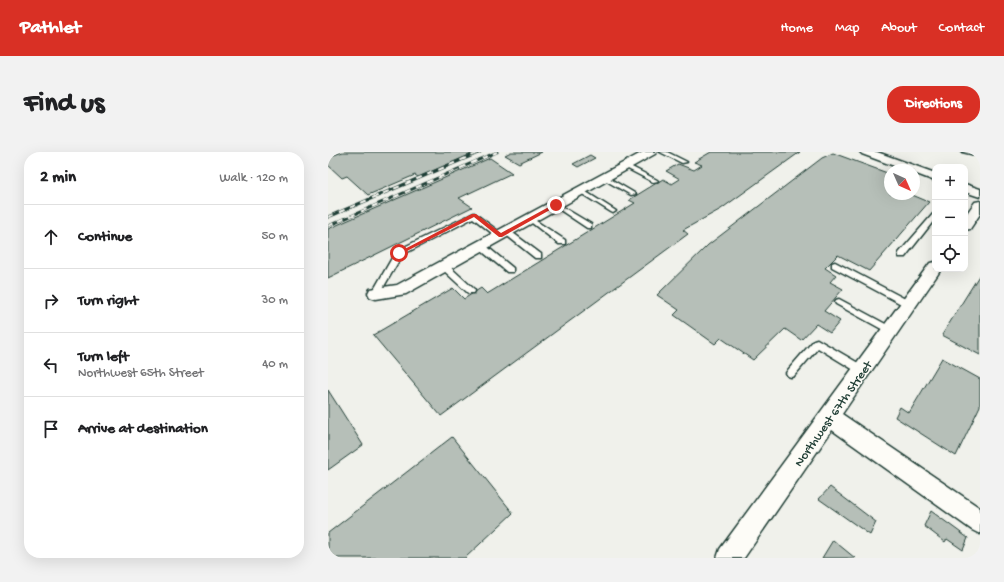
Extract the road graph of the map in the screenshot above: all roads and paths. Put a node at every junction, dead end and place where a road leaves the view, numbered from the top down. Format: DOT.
graph roads {
  1 [pos="651,152"];
  2 [pos="663,152"];
  3 [pos="866,152"];
  4 [pos="965,152"];
  5 [pos="980,154"];
  6 [pos="684,162"];
  7 [pos="626,166"];
  8 [pos="932,176"];
  9 [pos="604,178"];
  10 [pos="655,182"];
  11 [pos="968,189"];
  12 [pos="581,191"];
  13 [pos="980,193"];
  14 [pos="633,194"];
  15 [pos="556,205"];
  16 [pos="980,205"];
  17 [pos="613,211"];
  18 [pos="530,219"];
  19 [pos="932,219"];
  20 [pos="968,220"];
  21 [pos="589,226"];
  22 [pos="503,234"];
  23 [pos="562,242"];
  24 [pos="481,246"];
  25 [pos="902,255"];
  26 [pos="538,256"];
  27 [pos="835,265"];
  28 [pos="444,266"];
  29 [pos="510,270"];
  30 [pos="932,271"];
  31 [pos="471,291"];
  32 [pos="376,293"];
  33 [pos="839,302"];
  34 [pos="908,304"];
  35 [pos="890,330"];
  36 [pos="862,370"];
  37 [pos="791,373"];
  38 [pos="829,416"];
  39 [pos="980,522"];
  40 [pos="728,558"];
  1 -- 7 [label="street"];
  2 -- 6 [label="lane"];
  3 -- 8 [label="street"];
  4 -- 5 [label="lane"];
  7 -- 9 [label="street"];
  7 -- 10 [label="lane"];
  9 -- 12 [label="street"];
  9 -- 14 [label="lane"];
  11 -- 13 [label="street"];
  12 -- 15 [label="street"];
  12 -- 17 [label="lane"];
  15 -- 18 [label="street"];
  15 -- 21 [label="lane"];
  16 -- 20 [label="street"];
  18 -- 22 [label="street"];
  18 -- 23 [label="lane"];
  19 -- 25 [label="lane"];
  22 -- 24 [label="street"];
  22 -- 26 [label="lane"];
  22 -- 32 [label="lane"];
  24 -- 28 [label="street"];
  24 -- 29 [label="lane"];
  27 -- 34 [label="lane"];
  28 -- 31 [label="lane"];
  28 -- 32 [label="street"];
  30 -- 34 [label="street, Northwest 67th Street"];
  33 -- 35 [label="lane"];
  34 -- 35 [label="street, Northwest 67th Street"];
  35 -- 36 [label="street, Northwest 67th Street"];
  36 -- 37 [label="lane"];
  36 -- 38 [label="street, Northwest 67th Street"];
  38 -- 39 [label="street"];
  38 -- 40 [label="street, Northwest 67th Street"];
}
